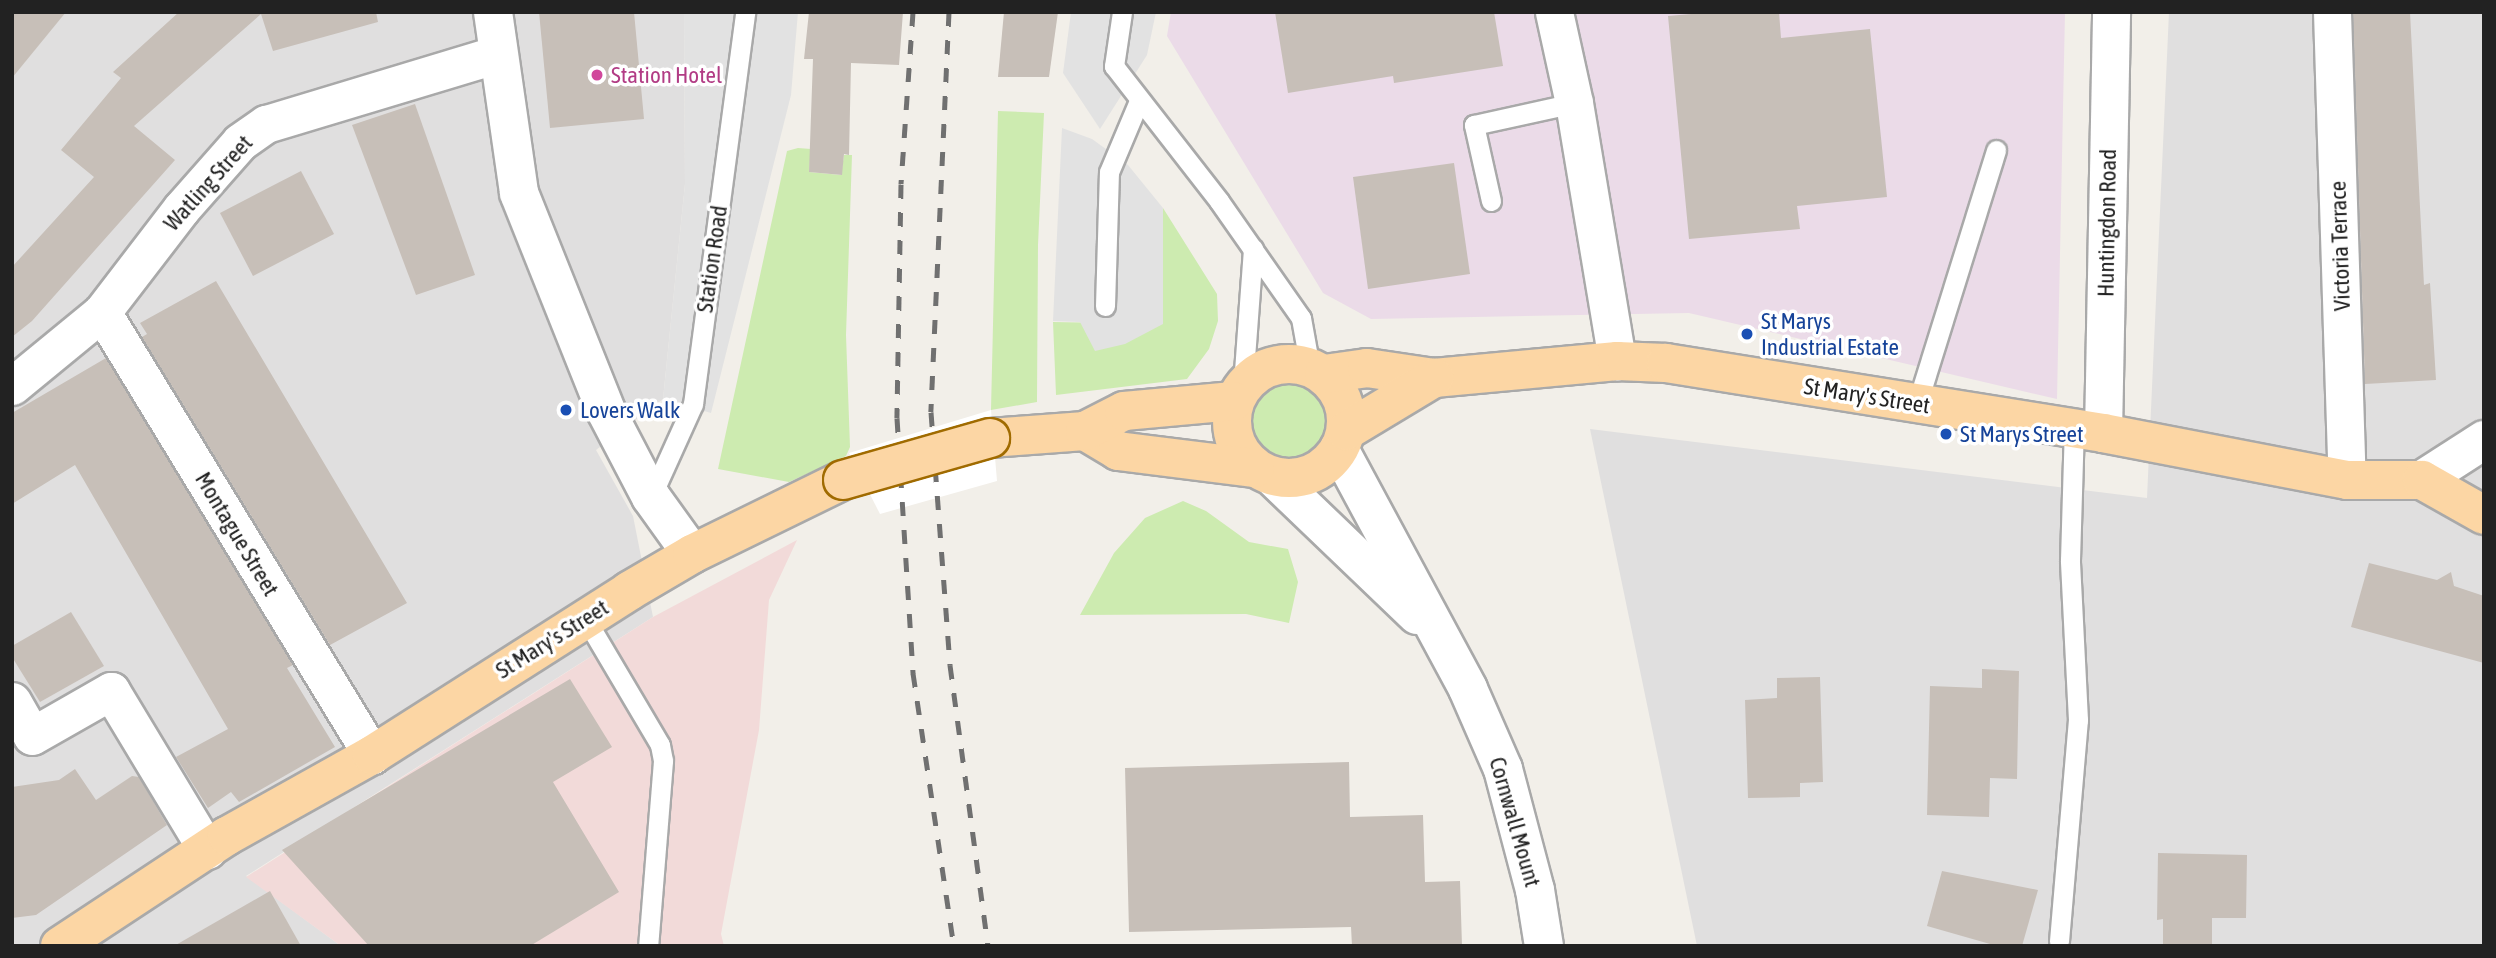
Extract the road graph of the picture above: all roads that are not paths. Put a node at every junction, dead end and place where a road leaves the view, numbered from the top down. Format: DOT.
graph roads {
  1 [pos="493,12"];
  2 [pos="746,12"];
  3 [pos="1122,12"];
  4 [pos="1553,12"];
  5 [pos="2111,12"];
  6 [pos="2332,12"];
  7 [pos="498,54"];
  8 [pos="1139,101"];
  9 [pos="1574,103"];
  10 [pos="1996,150"];
  11 [pos="1491,201"];
  12 [pos="1253,248"];
  13 [pos="1105,306"];
  14 [pos="102,312"];
  15 [pos="1616,361"];
  16 [pos="1317,371"];
  17 [pos="1434,378"];
  18 [pos="12,386"];
  19 [pos="1239,393"];
  20 [pos="1917,404"];
  21 [pos="1085,430"];
  22 [pos="2088,431"];
  23 [pos="1343,440"];
  24 [pos="2484,440"];
  25 [pos="1264,472"];
  26 [pos="2347,480"];
  27 [pos="2422,480"];
  28 [pos="651,497"];
  29 [pos="2484,515"];
  30 [pos="692,554"];
  31 [pos="584,618"];
  32 [pos="1432,629"];
  33 [pos="12,701"];
  34 [pos="372,755"];
  35 [pos="207,850"];
  36 [pos="2059,941"];
  37 [pos="60,946"];
  38 [pos="648,946"];
  39 [pos="1544,946"];
  1 -- 7 [label="street"];
  2 -- 28 [label="lane, Station Road"];
  3 -- 8 [label="lane"];
  4 -- 9 [label="street"];
  5 -- 22 [label="street, Huntingdon Road"];
  6 -- 26 [label="street, Victoria Terrace"];
  7 -- 14 [label="street, Watling Street"];
  7 -- 28 [label="street"];
  8 -- 12 [label="lane"];
  8 -- 13 [label="lane"];
  9 -- 11 [label="lane"];
  9 -- 15 [label="street"];
  10 -- 20 [label="lane"];
  12 -- 16 [label="lane"];
  12 -- 19 [label="lane"];
  14 -- 18 [label="street, Watling Street"];
  14 -- 34 [label="street, Montague Street"];
  15 -- 17 [label="main road, St Mary's Street"];
  15 -- 20 [label="main road, St Mary's Street"];
  16 -- 17 [label="main road, St Mary's Street"];
  16 -- 19 [label="main road"];
  16 -- 23 [label="main road"];
  17 -- 23 [label="main road, St Mary's Street"];
  19 -- 21 [label="main road, St Mary's Street"];
  19 -- 25 [label="main road"];
  20 -- 22 [label="main road, St Mary's Street"];
  21 -- 25 [label="main road"];
  21 -- 30 [label="main road, St Mary's Street, bridge"];
  22 -- 26 [label="main road, St Mary's Street"];
  22 -- 36 [label="lane"];
  23 -- 25 [label="main road"];
  23 -- 32 [label="street, Cornwall Mount"];
  24 -- 27 [label="street"];
  25 -- 32 [label="street, Cornwall Mount"];
  26 -- 27 [label="main road, St Mary's Street"];
  27 -- 29 [label="main road"];
  28 -- 30 [label="street"];
  30 -- 31 [label="main road, St Mary's Street"];
  31 -- 34 [label="main road, St Mary's Street"];
  31 -- 38 [label="lane"];
  32 -- 39 [label="street, Cornwall Mount"];
  33 -- 35 [label="street"];
  34 -- 35 [label="main road, St Mary's Street"];
  35 -- 37 [label="main road, St Mary's Street"];
}
